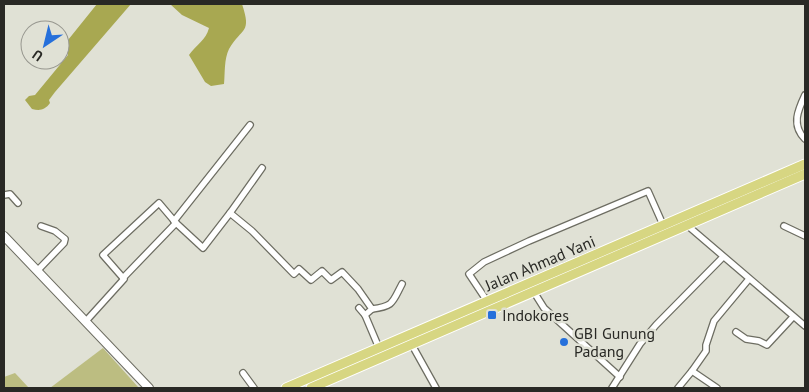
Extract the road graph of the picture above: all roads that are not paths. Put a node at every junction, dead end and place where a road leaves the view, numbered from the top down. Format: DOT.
graph roads {
  1 [pos="805,95"];
  2 [pos="250,125"];
  3 [pos="805,139"];
  4 [pos="805,164"];
  5 [pos="262,168"];
  6 [pos="805,174"];
  7 [pos="4,196"];
  8 [pos="18,203"];
  9 [pos="230,213"];
  10 [pos="175,222"];
  11 [pos="41,226"];
  12 [pos="688,226"];
  13 [pos="784,226"];
  14 [pos="665,231"];
  15 [pos="4,236"];
  16 [pos="805,236"];
  17 [pos="723,257"];
  18 [pos="38,270"];
  19 [pos="123,278"];
  20 [pos="749,279"];
  21 [pos="402,284"];
  22 [pos="529,284"];
  23 [pos="534,292"];
  24 [pos="487,307"];
  25 [pos="359,308"];
  26 [pos="372,309"];
  27 [pos="365,315"];
  28 [pos="793,316"];
  29 [pos="805,317"];
  30 [pos="86,321"];
  31 [pos="803,325"];
  32 [pos="736,332"];
  33 [pos="409,340"];
  34 [pos="379,348"];
  35 [pos="692,371"];
  36 [pos="243,374"];
  37 [pos="620,377"];
  38 [pos="149,388"];
  39 [pos="254,388"];
  40 [pos="286,388"];
  41 [pos="311,388"];
  42 [pos="436,388"];
  43 [pos="612,388"];
  44 [pos="678,388"];
  45 [pos="717,388"];
  1 -- 3 [label="street"];
  2 -- 10 [label="street"];
  4 -- 14 [label="main road, Jalan Ahmad Yani"];
  5 -- 9 [label="street"];
  6 -- 12 [label="main road, Jalan Ahmad Yani"];
  7 -- 8 [label="street"];
  9 -- 10 [label="street"];
  9 -- 26 [label="street"];
  10 -- 19 [label="street"];
  10 -- 19 [label="street"];
  11 -- 18 [label="street"];
  12 -- 14 [label="main road, Jalan Ahmad Yani"];
  12 -- 17 [label="street"];
  13 -- 16 [label="street"];
  14 -- 22 [label="main road, Jalan Ahmad Yani"];
  14 -- 23 [label="main road, Jalan Ahmad Yani"];
  14 -- 24 [label="street"];
  15 -- 18 [label="street"];
  17 -- 20 [label="street"];
  17 -- 37 [label="street"];
  18 -- 30 [label="street"];
  19 -- 30 [label="street"];
  20 -- 28 [label="street"];
  20 -- 35 [label="street"];
  21 -- 26 [label="street"];
  22 -- 23 [label="street"];
  22 -- 24 [label="main road, Jalan Ahmad Yani"];
  23 -- 24 [label="main road, Jalan Ahmad Yani"];
  23 -- 37 [label="street"];
  24 -- 33 [label="main road, Jalan Ahmad Yani"];
  24 -- 33 [label="main road, Jalan Ahmad Yani"];
  25 -- 27 [label="street"];
  26 -- 27 [label="street"];
  27 -- 34 [label="street"];
  28 -- 31 [label="street"];
  28 -- 32 [label="street"];
  29 -- 31 [label="street"];
  30 -- 38 [label="street"];
  33 -- 34 [label="main road, Jalan Ahmad Yani"];
  33 -- 41 [label="main road, Jalan Ahmad Yani"];
  33 -- 42 [label="street"];
  34 -- 40 [label="main road, Jalan Ahmad Yani"];
  35 -- 44 [label="street"];
  35 -- 45 [label="street"];
  36 -- 39 [label="street"];
  37 -- 43 [label="street"];
}
